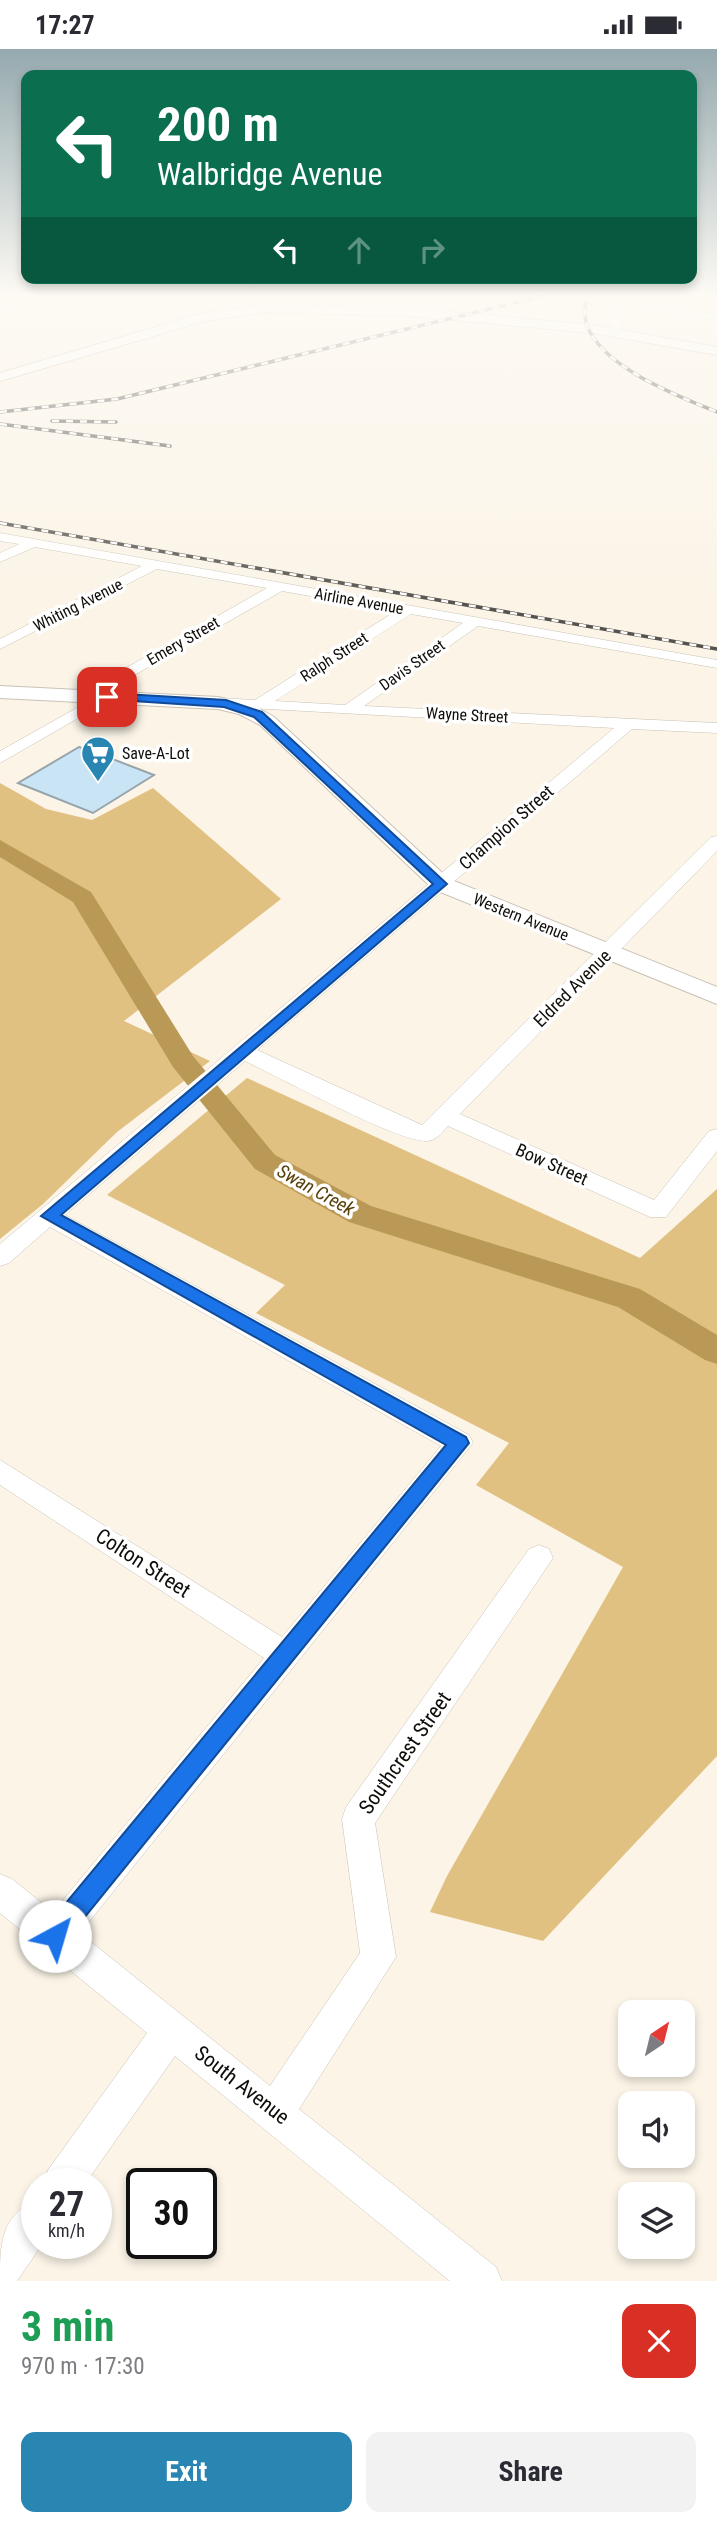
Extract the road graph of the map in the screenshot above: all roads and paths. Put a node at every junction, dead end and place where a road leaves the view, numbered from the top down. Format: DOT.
graph roads {
  1 [pos="0,537"];
  2 [pos="33,543"];
  3 [pos="0,558"];
  4 [pos="156,564"];
  5 [pos="279,587"];
  6 [pos="409,609"];
  7 [pos="476,621"];
  8 [pos="0,645"];
  9 [pos="717,664"];
  10 [pos="0,692"];
  11 [pos="97,696"];
  12 [pos="218,703"];
  13 [pos="260,704"];
  14 [pos="349,709"];
  15 [pos="628,724"];
  16 [pos="717,728"];
  17 [pos="0,758"];
  18 [pos="717,841"];
  19 [pos="440,884"];
  20 [pos="608,952"];
  21 [pos="717,996"];
  22 [pos="235,1058"];
  23 [pos="172,1113"];
  24 [pos="446,1116"];
  25 [pos="717,1136"];
  26 [pos="49,1216"];
  27 [pos="0,1257"];
  28 [pos="0,1471"];
  29 [pos="539,1558"];
  30 [pos="286,1656"];
  31 [pos="0,1891"];
  32 [pos="55,1936"];
  33 [pos="172,2031"];
  34 [pos="275,2111"];
  35 [pos="74,2168"];
  36 [pos="21,2241"];
  37 [pos="0,2271"];
  38 [pos="482,2281"];
  1 -- 2 [label="street, Airline Avenue"];
  2 -- 3 [label="street"];
  2 -- 4 [label="street, Airline Avenue"];
  4 -- 5 [label="street, Airline Avenue"];
  4 -- 8 [label="street, Whiting Avenue"];
  5 -- 6 [label="street, Airline Avenue"];
  5 -- 11 [label="street, Emery Street"];
  6 -- 7 [label="street, Airline Avenue"];
  6 -- 13 [label="street, Ralph Street"];
  7 -- 9 [label="street, Airline Avenue"];
  7 -- 14 [label="street, Davis Street"];
  10 -- 11 [label="main road, Western Avenue"];
  11 -- 12 [label="main road, Western Avenue"];
  11 -- 17 [label="street, Emery Street"];
  12 -- 13 [label="street, Wayne Street"];
  12 -- 19 [label="main road, Western Avenue"];
  13 -- 14 [label="street, Wayne Street"];
  14 -- 15 [label="street, Wayne Street"];
  15 -- 16 [label="street, Wayne Street"];
  15 -- 19 [label="street, Champion Street"];
  18 -- 20 [label="street, Eldred Avenue"];
  19 -- 20 [label="main road, Western Avenue"];
  19 -- 22 [label="street, Champion Street"];
  20 -- 21 [label="main road, Western Avenue"];
  20 -- 24 [label="street, Eldred Avenue"];
  22 -- 23 [label="street, Champion Street"];
  22 -- 24 [label="street, Eldred Avenue"];
  23 -- 26 [label="street, Champion Street"];
  24 -- 25 [label="street, Bow Street"];
  26 -- 27 [label="street, Champion Street"];
  26 -- 30 [label="street"];
  28 -- 30 [label="street, Colton Street"];
  29 -- 34 [label="street, Southcrest Street"];
  30 -- 32 [label="street"];
  31 -- 32 [label="street, South Avenue"];
  32 -- 33 [label="street, South Avenue"];
  33 -- 34 [label="street, South Avenue"];
  33 -- 35 [label="street"];
  34 -- 38 [label="street, South Avenue"];
  36 -- 37 [label="street"];
}
